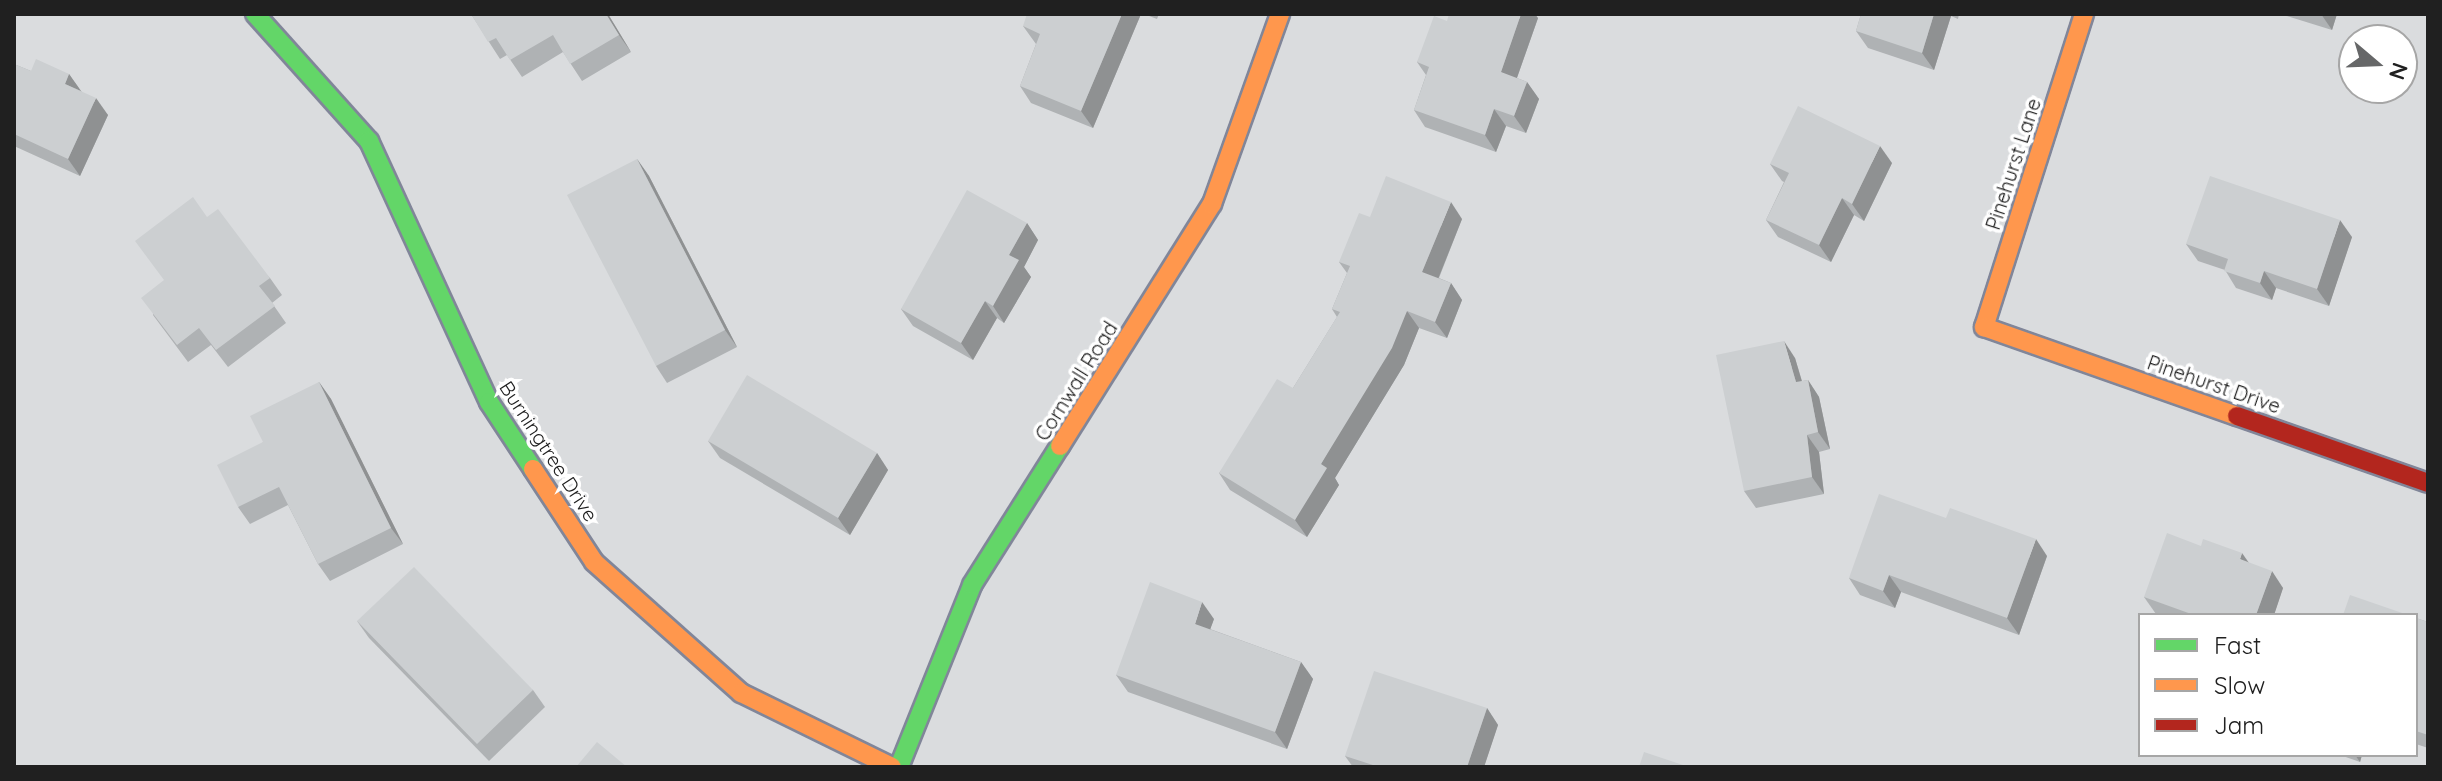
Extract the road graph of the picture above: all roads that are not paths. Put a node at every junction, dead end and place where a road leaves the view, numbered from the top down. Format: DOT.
graph roads {
  1 [pos="255,14"];
  2 [pos="1280,14"];
  3 [pos="2084,14"];
  4 [pos="1984,327"];
  5 [pos="2428,483"];
  6 [pos="892,767"];
  7 [pos="899,767"];
  1 -- 6 [label="street, Burningtree Drive"];
  2 -- 7 [label="street, Cornwall Road"];
  3 -- 4 [label="street, Pinehurst Lane"];
  4 -- 5 [label="street, Pinehurst Drive"];
}
